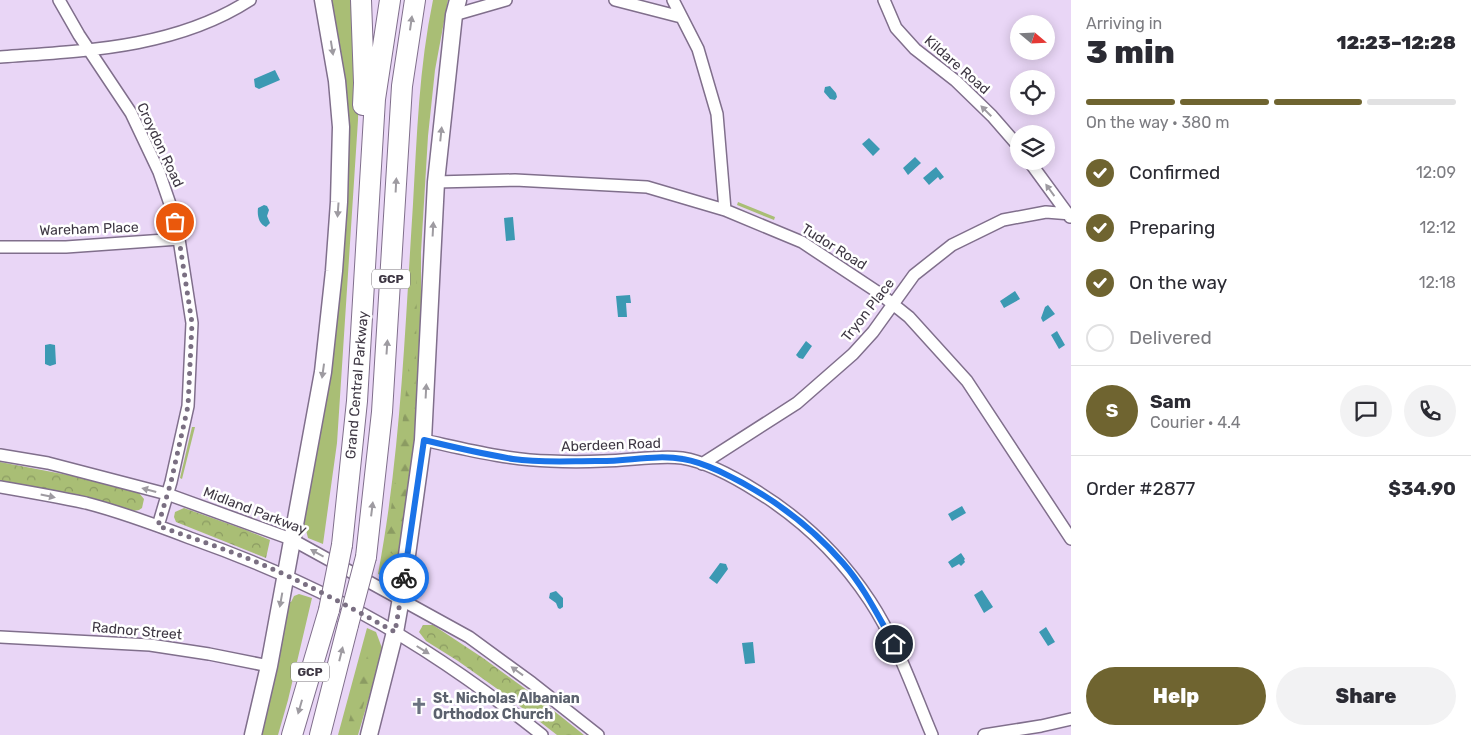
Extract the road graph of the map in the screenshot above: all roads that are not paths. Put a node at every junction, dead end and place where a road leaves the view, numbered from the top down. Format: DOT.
graph roads {
  1 [pos="59,0"];
  2 [pos="250,0"];
  3 [pos="323,0"];
  4 [pos="361,0"];
  5 [pos="390,0"];
  6 [pos="415,0"];
  7 [pos="506,0"];
  8 [pos="615,0"];
  9 [pos="673,0"];
  10 [pos="884,0"];
  11 [pos="456,7"];
  12 [pos="682,17"];
  13 [pos="88,50"];
  14 [pos="0,57"];
  15 [pos="1010,137"];
  16 [pos="1036,170"];
  17 [pos="436,182"];
  18 [pos="725,210"];
  19 [pos="1070,215"];
  20 [pos="179,239"];
  21 [pos="0,247"];
  22 [pos="892,304"];
  23 [pos="362,330"];
  24 [pos="424,440"];
  25 [pos="0,455"];
  26 [pos="702,464"];
  27 [pos="0,487"];
  28 [pos="167,494"];
  29 [pos="158,526"];
  30 [pos="291,538"];
  31 [pos="1071,539"];
  32 [pos="285,575"];
  33 [pos="401,598"];
  34 [pos="395,632"];
  35 [pos="0,637"];
  36 [pos="269,666"];
  37 [pos="1071,719"];
  38 [pos="598,734"];
  39 [pos="253,735"];
  40 [pos="292,735"];
  41 [pos="320,735"];
  42 [pos="369,735"];
  43 [pos="542,735"];
  44 [pos="932,735"];
  45 [pos="984,735"];
  1 -- 13 [label="street, Croydon Road"];
  2 -- 13 [label="street"];
  3 -- 30 [label="main road, one-way"];
  4 -- 23 [label="highway"];
  5 -- 23 [label="highway, Grand Central Parkway / GCP"];
  41 -- 6 [label="highway, Grand Central Parkway / GCP, one-way, bridge"];
  7 -- 11 [label="street"];
  8 -- 12 [label="street"];
  9 -- 12 [label="street"];
  15 -- 10 [label="street, Kildare Road, one-way"];
  17 -- 11 [label="main road, one-way"];
  12 -- 18 [label="street"];
  13 -- 14 [label="street"];
  13 -- 20 [label="street, Croydon Road"];
  19 -- 16 [label="street, one-way"];
  17 -- 18 [label="street, Tudor Road"];
  24 -- 17 [label="main road, one-way"];
  18 -- 22 [label="street, Tudor Road"];
  19 -- 22 [label="street, Tryon Place"];
  20 -- 21 [label="street, Wareham Place"];
  20 -- 28 [label="street, Croydon Road"];
  22 -- 26 [label="street, Tryon Place"];
  22 -- 31 [label="street, Tudor Road"];
  23 -- 40 [label="highway, Grand Central Parkway / GCP, one-way, bridge"];
  24 -- 26 [label="street, Aberdeen Road"];
  24 -- 33 [label="main road"];
  28 -- 25 [label="street, Midland Parkway, one-way"];
  26 -- 44 [label="street, Aberdeen Road"];
  27 -- 29 [label="street, one-way"];
  28 -- 29 [label="street, Croydon Road"];
  28 -- 30 [label="street, Midland Parkway"];
  29 -- 32 [label="street"];
  30 -- 32 [label="main road"];
  33 -- 30 [label="street, Midland Parkway, one-way"];
  32 -- 34 [label="street"];
  32 -- 36 [label="main road, one-way"];
  33 -- 34 [label="main road"];
  38 -- 33 [label="street, Midland Parkway, one-way"];
  34 -- 42 [label="main road"];
  34 -- 43 [label="street, one-way"];
  35 -- 36 [label="street, Radnor Street"];
  36 -- 39 [label="main road"];
  37 -- 45 [label="street"];
}
